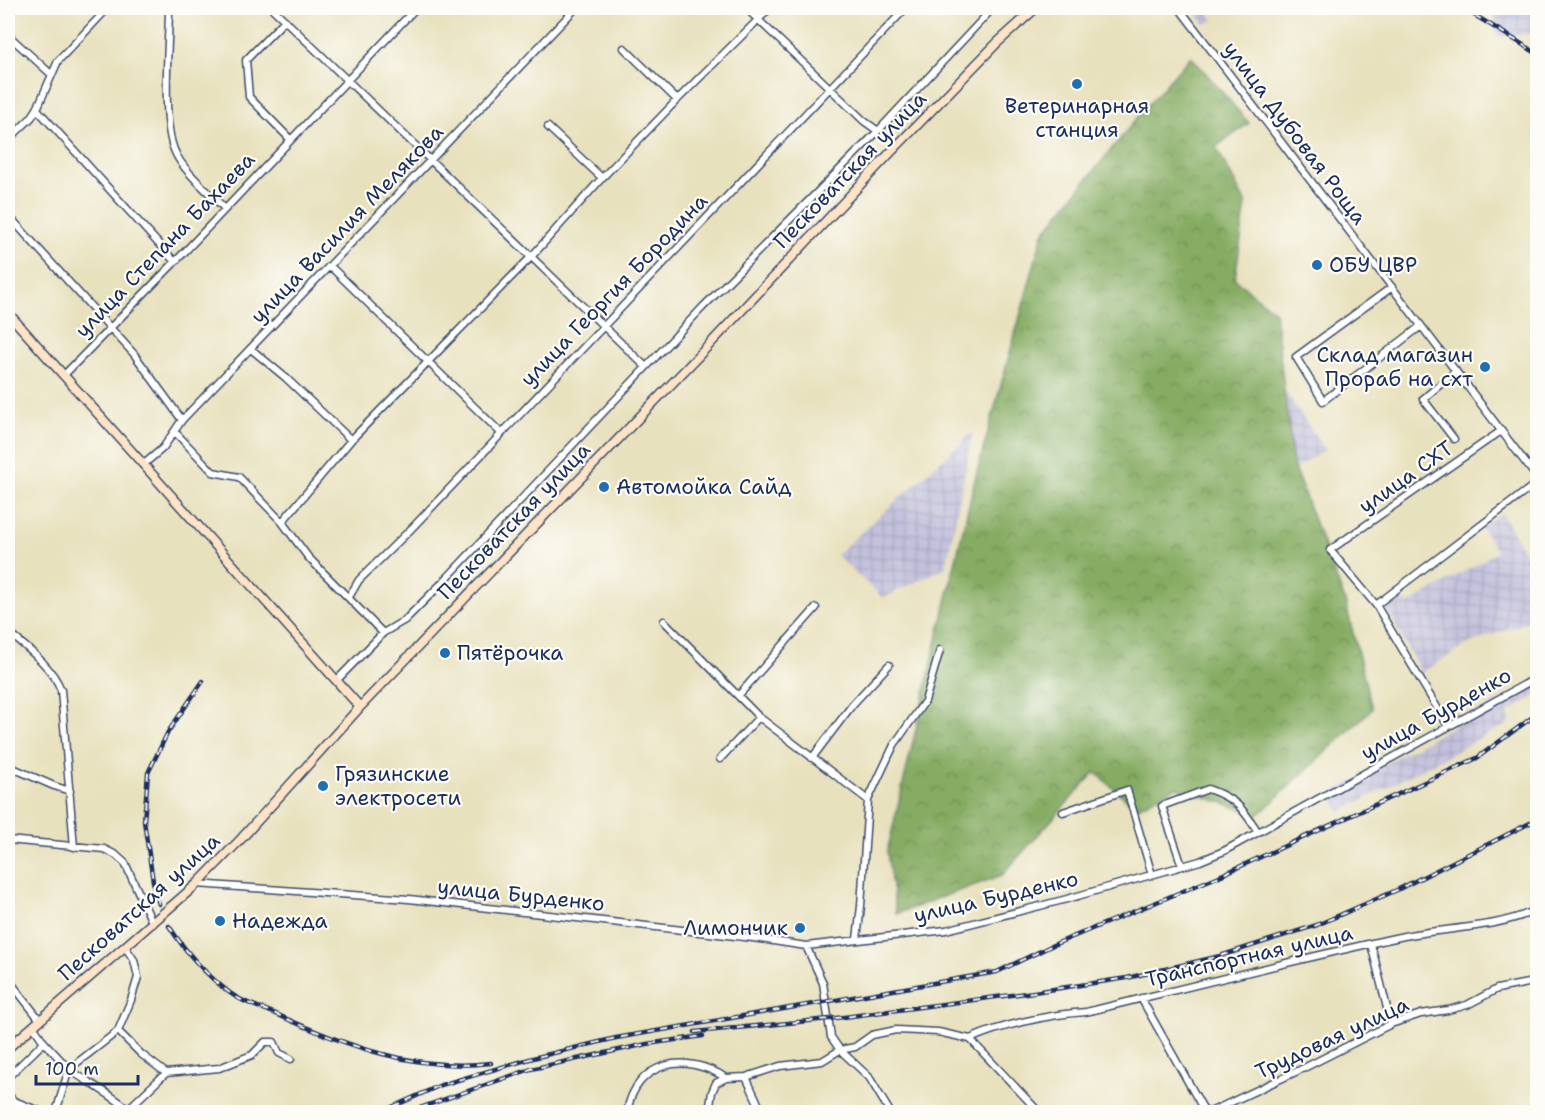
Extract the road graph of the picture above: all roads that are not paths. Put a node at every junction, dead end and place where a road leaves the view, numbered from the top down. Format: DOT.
graph roads {
  1 [pos="108,8"];
  2 [pos="169,8"];
  3 [pos="272,8"];
  4 [pos="416,8"];
  5 [pos="576,8"];
  6 [pos="746,8"];
  7 [pos="770,8"];
  8 [pos="906,8"];
  9 [pos="993,8"];
  10 [pos="1036,8"];
  11 [pos="1179,8"];
  12 [pos="285,20"];
  13 [pos="759,20"];
  14 [pos="8,35"];
  15 [pos="624,48"];
  16 [pos="51,74"];
  17 [pos="348,81"];
  18 [pos="831,87"];
  19 [pos="677,100"];
  20 [pos="37,109"];
  21 [pos="548,127"];
  22 [pos="878,130"];
  23 [pos="290,139"];
  24 [pos="8,140"];
  25 [pos="431,159"];
  26 [pos="602,178"];
  27 [pos="224,208"];
  28 [pos="8,215"];
  29 [pos="532,256"];
  30 [pos="175,262"];
  31 [pos="330,266"];
  32 [pos="1392,287"];
  33 [pos="8,313"];
  34 [pos="1421,326"];
  35 [pos="110,327"];
  36 [pos="604,327"];
  37 [pos="251,349"];
  38 [pos="426,362"];
  39 [pos="646,367"];
  40 [pos="1456,371"];
  41 [pos="63,375"];
  42 [pos="182,420"];
  43 [pos="1501,431"];
  44 [pos="175,432"];
  45 [pos="501,433"];
  46 [pos="1454,439"];
  47 [pos="351,440"];
  48 [pos="144,464"];
  49 [pos="1538,480"];
  50 [pos="282,522"];
  51 [pos="349,597"];
  52 [pos="1376,606"];
  53 [pos="816,608"];
  54 [pos="664,621"];
  55 [pos="8,632"];
  56 [pos="383,633"];
  57 [pos="940,650"];
  58 [pos="889,665"];
  59 [pos="1538,677"];
  60 [pos="336,681"];
  61 [pos="738,696"];
  62 [pos="360,707"];
  63 [pos="759,717"];
  64 [pos="1448,726"];
  65 [pos="812,758"];
  66 [pos="720,759"];
  67 [pos="8,766"];
  68 [pos="70,791"];
  69 [pos="868,800"];
  70 [pos="1063,812"];
  71 [pos="1258,832"];
  72 [pos="8,840"];
  73 [pos="74,847"];
  74 [pos="1182,866"];
  75 [pos="1152,875"];
  76 [pos="198,884"];
  77 [pos="1538,909"];
  78 [pos="153,924"];
  79 [pos="857,939"];
  80 [pos="1371,944"];
  81 [pos="806,946"];
  82 [pos="125,947"];
  83 [pos="8,978"];
  84 [pos="1538,979"];
  85 [pos="1142,999"];
  86 [pos="36,1023"];
  87 [pos="1391,1024"];
  88 [pos="118,1031"];
  89 [pos="970,1039"];
  90 [pos="44,1042"];
  91 [pos="8,1048"];
  92 [pos="840,1050"];
  93 [pos="291,1059"];
  94 [pos="69,1069"];
  95 [pos="166,1073"];
  96 [pos="8,1077"];
  97 [pos="746,1077"];
  98 [pos="726,1078"];
  99 [pos="8,1095"];
  100 [pos="42,1113"];
  101 [pos="56,1113"];
  102 [pos="627,1113"];
  103 [pos="709,1113"];
  104 [pos="762,1113"];
  105 [pos="890,1113"];
  106 [pos="1039,1113"];
  107 [pos="1205,1113"];
  108 [pos="1210,1113"];
  1 -- 16 [label="street"];
  2 -- 27 [label="street"];
  3 -- 12 [label="street"];
  4 -- 17 [label="street, улица Степана Бахаева"];
  5 -- 25 [label="street, улица Василия Мелякова"];
  6 -- 13 [label="street"];
  7 -- 13 [label="street"];
  8 -- 18 [label="street, улица Георгия Бородина"];
  9 -- 22 [label="street"];
  10 -- 62 [label="main road, Песковатская улица"];
  11 -- 32 [label="street, улица Дубовая Роща"];
  12 -- 17 [label="street"];
  12 -- 23 [label="street"];
  13 -- 18 [label="street"];
  13 -- 19 [label="street"];
  14 -- 16 [label="street"];
  15 -- 19 [label="street"];
  16 -- 20 [label="street"];
  17 -- 23 [label="street, улица Степана Бахаева"];
  17 -- 25 [label="street"];
  18 -- 22 [label="street"];
  18 -- 36 [label="street, улица Георгия Бородина"];
  19 -- 26 [label="street"];
  20 -- 24 [label="street"];
  20 -- 30 [label="street"];
  21 -- 26 [label="street"];
  22 -- 39 [label="street"];
  23 -- 27 [label="street, улица Степана Бахаева"];
  25 -- 29 [label="street"];
  25 -- 31 [label="street, улица Василия Мелякова"];
  26 -- 29 [label="street"];
  27 -- 30 [label="street, улица Степана Бахаева"];
  28 -- 35 [label="street"];
  29 -- 36 [label="street"];
  29 -- 38 [label="street"];
  30 -- 35 [label="street, улица Степана Бахаева"];
  31 -- 37 [label="street, улица Василия Мелякова"];
  31 -- 38 [label="street"];
  32 -- 34 [label="street, улица Дубовая Роща"];
  32 -- 34 [label="street"];
  33 -- 41 [label="main road"];
  34 -- 40 [label="street, улица Дубовая Роща"];
  35 -- 41 [label="street, улица Степана Бахаева"];
  35 -- 42 [label="street"];
  36 -- 39 [label="street"];
  36 -- 45 [label="street, улица Георгия Бородина"];
  37 -- 42 [label="street, улица Василия Мелякова"];
  37 -- 47 [label="street"];
  38 -- 45 [label="street"];
  38 -- 47 [label="street"];
  39 -- 56 [label="street"];
  40 -- 43 [label="street, улица Дубовая Роща"];
  40 -- 46 [label="street"];
  41 -- 48 [label="main road"];
  42 -- 44 [label="street, улица Василия Мелякова"];
  43 -- 49 [label="street, улица Дубовая Роща"];
  43 -- 52 [label="street, улица СХТ"];
  44 -- 48 [label="street, улица Василия Мелякова"];
  44 -- 50 [label="street"];
  45 -- 51 [label="street, улица Георгия Бородина"];
  47 -- 50 [label="street"];
  48 -- 60 [label="main road"];
  49 -- 52 [label="street"];
  50 -- 51 [label="street"];
  51 -- 56 [label="street"];
  52 -- 64 [label="street"];
  53 -- 61 [label="street"];
  54 -- 61 [label="street"];
  55 -- 68 [label="street"];
  56 -- 60 [label="street"];
  57 -- 69 [label="street"];
  58 -- 65 [label="street"];
  59 -- 64 [label="street, улица Бурденко"];
  60 -- 62 [label="main road"];
  61 -- 63 [label="street"];
  62 -- 76 [label="main road, Песковатская улица"];
  63 -- 65 [label="street"];
  63 -- 66 [label="street"];
  64 -- 71 [label="street, улица Бурденко"];
  65 -- 69 [label="street"];
  67 -- 68 [label="street"];
  68 -- 73 [label="street"];
  69 -- 79 [label="street"];
  70 -- 75 [label="street"];
  71 -- 74 [label="street, улица Бурденко"];
  71 -- 74 [label="street"];
  72 -- 73 [label="street"];
  73 -- 78 [label="street"];
  74 -- 75 [label="street, улица Бурденко"];
  75 -- 79 [label="street, улица Бурденко"];
  76 -- 78 [label="main road, Песковатская улица"];
  76 -- 81 [label="street, улица Бурденко"];
  77 -- 80 [label="street, Транспортная улица"];
  78 -- 82 [label="main road, Песковатская улица"];
  79 -- 81 [label="street, улица Бурденко"];
  80 -- 85 [label="street, Транспортная улица"];
  80 -- 87 [label="street"];
  81 -- 92 [label="street"];
  82 -- 86 [label="main road, Песковатская улица"];
  82 -- 88 [label="street"];
  83 -- 86 [label="street"];
  84 -- 87 [label="street, Трудовая улица"];
  85 -- 89 [label="street, Транспортная улица"];
  85 -- 107 [label="street"];
  86 -- 90 [label="street"];
  86 -- 91 [label="main road, Песковатская улица"];
  87 -- 108 [label="street, Трудовая улица"];
  88 -- 94 [label="street"];
  88 -- 95 [label="street"];
  89 -- 92 [label="street"];
  89 -- 106 [label="street"];
  90 -- 94 [label="street"];
  90 -- 96 [label="street"];
  92 -- 97 [label="street"];
  92 -- 105 [label="street"];
  93 -- 95 [label="street"];
  94 -- 95 [label="street"];
  94 -- 101 [label="street"];
  97 -- 98 [label="street"];
  97 -- 104 [label="street"];
  98 -- 102 [label="street"];
  98 -- 103 [label="street"];
  99 -- 100 [label="street"];
}
